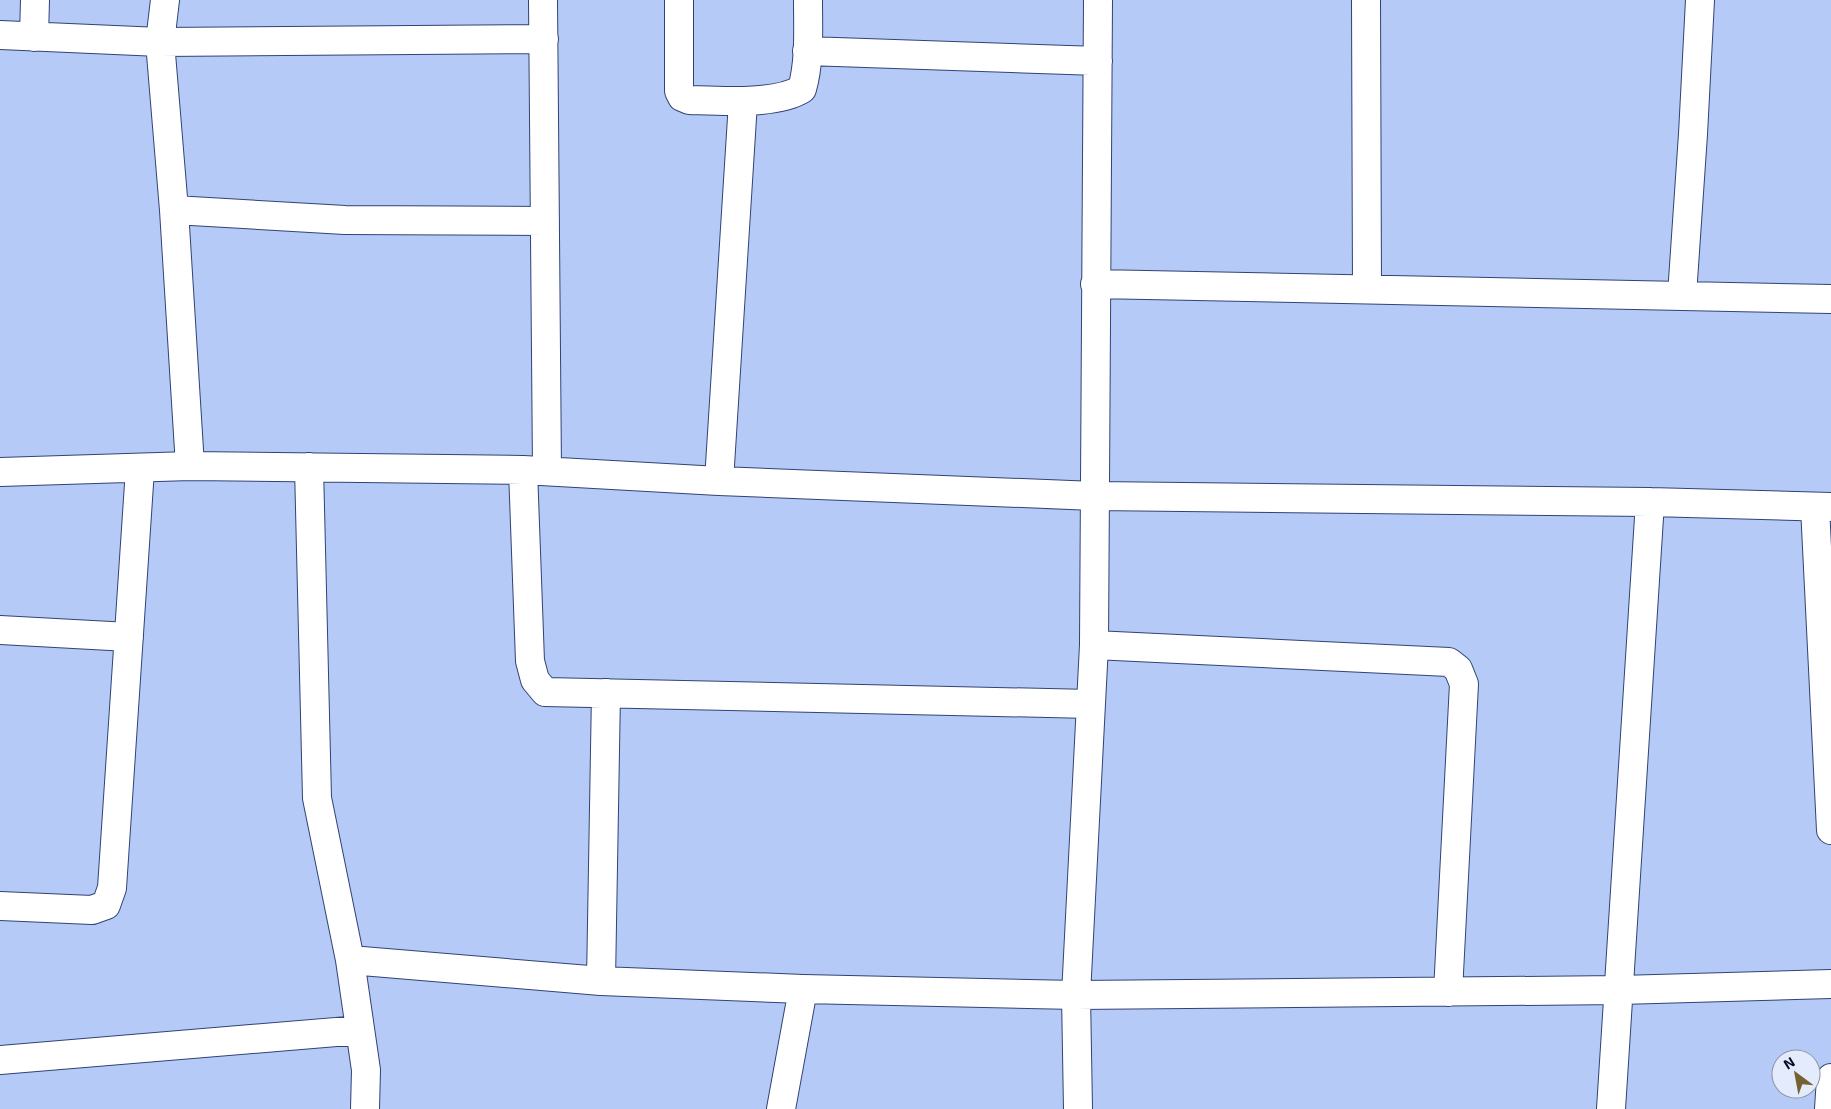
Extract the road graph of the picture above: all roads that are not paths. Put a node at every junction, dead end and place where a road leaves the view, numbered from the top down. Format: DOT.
graph roads {
  1 [pos="35,0"];
  2 [pos="165,0"];
  3 [pos="543,0"];
  4 [pos="679,0"];
  5 [pos="808,0"];
  6 [pos="1098,0"];
  7 [pos="1366,0"];
  8 [pos="1700,0"];
  9 [pos="0,35"];
  10 [pos="34,37"];
  11 [pos="544,39"];
  12 [pos="160,42"];
  13 [pos="807,51"];
  14 [pos="1098,61"];
  15 [pos="743,102"];
  16 [pos="174,210"];
  17 [pos="545,220"];
  18 [pos="1095,284"];
  19 [pos="1367,289"];
  20 [pos="1682,296"];
  21 [pos="1831,299"];
  22 [pos="190,466"];
  23 [pos="309,467"];
  24 [pos="140,469"];
  25 [pos="535,470"];
  26 [pos="0,472"];
  27 [pos="719,481"];
  28 [pos="1096,496"];
  29 [pos="1650,502"];
  30 [pos="1823,507"];
  31 [pos="0,630"];
  32 [pos="129,637"];
  33 [pos="1094,645"];
  34 [pos="1827,662"];
  35 [pos="606,693"];
  36 [pos="1091,704"];
  37 [pos="1831,830"];
  38 [pos="0,906"];
  39 [pos="350,960"];
  40 [pos="601,981"];
  41 [pos="1831,984"];
  42 [pos="803,989"];
  43 [pos="1620,990"];
  44 [pos="1448,992"];
  45 [pos="1076,996"];
  46 [pos="360,1030"];
  47 [pos="0,1060"];
  48 [pos="1831,1078"];
  49 [pos="365,1109"];
  50 [pos="781,1109"];
  51 [pos="1078,1109"];
  52 [pos="1611,1109"];
  53 [pos="1829,1109"];
  1 -- 10 [label="street"];
  2 -- 12 [label="street"];
  3 -- 11 [label="street"];
  4 -- 15 [label="street"];
  5 -- 13 [label="street"];
  6 -- 14 [label="street"];
  7 -- 19 [label="street"];
  8 -- 20 [label="street"];
  9 -- 10 [label="street"];
  10 -- 12 [label="street"];
  11 -- 12 [label="street"];
  11 -- 17 [label="street"];
  12 -- 16 [label="street"];
  13 -- 14 [label="street"];
  13 -- 15 [label="street"];
  14 -- 18 [label="street"];
  15 -- 27 [label="street"];
  16 -- 17 [label="street"];
  16 -- 22 [label="street"];
  17 -- 25 [label="street"];
  18 -- 19 [label="street"];
  18 -- 28 [label="street"];
  19 -- 20 [label="street"];
  20 -- 21 [label="street"];
  22 -- 23 [label="street"];
  22 -- 24 [label="street"];
  23 -- 25 [label="street"];
  23 -- 39 [label="street"];
  24 -- 26 [label="street"];
  24 -- 32 [label="street"];
  25 -- 27 [label="street"];
  25 -- 35 [label="street"];
  27 -- 28 [label="street"];
  28 -- 29 [label="street"];
  28 -- 33 [label="street"];
  29 -- 30 [label="street"];
  29 -- 43 [label="street"];
  30 -- 34 [label="street"];
  31 -- 32 [label="street"];
  32 -- 38 [label="street"];
  33 -- 36 [label="street"];
  33 -- 44 [label="street"];
  34 -- 37 [label="street"];
  35 -- 36 [label="street"];
  35 -- 40 [label="street"];
  36 -- 45 [label="street"];
  39 -- 40 [label="street"];
  39 -- 46 [label="street"];
  40 -- 42 [label="street"];
  41 -- 43 [label="street"];
  42 -- 45 [label="street"];
  42 -- 50 [label="street"];
  43 -- 44 [label="street"];
  43 -- 52 [label="street"];
  44 -- 45 [label="street"];
  45 -- 51 [label="street"];
  46 -- 47 [label="street"];
  46 -- 49 [label="street"];
  48 -- 53 [label="street"];
}
